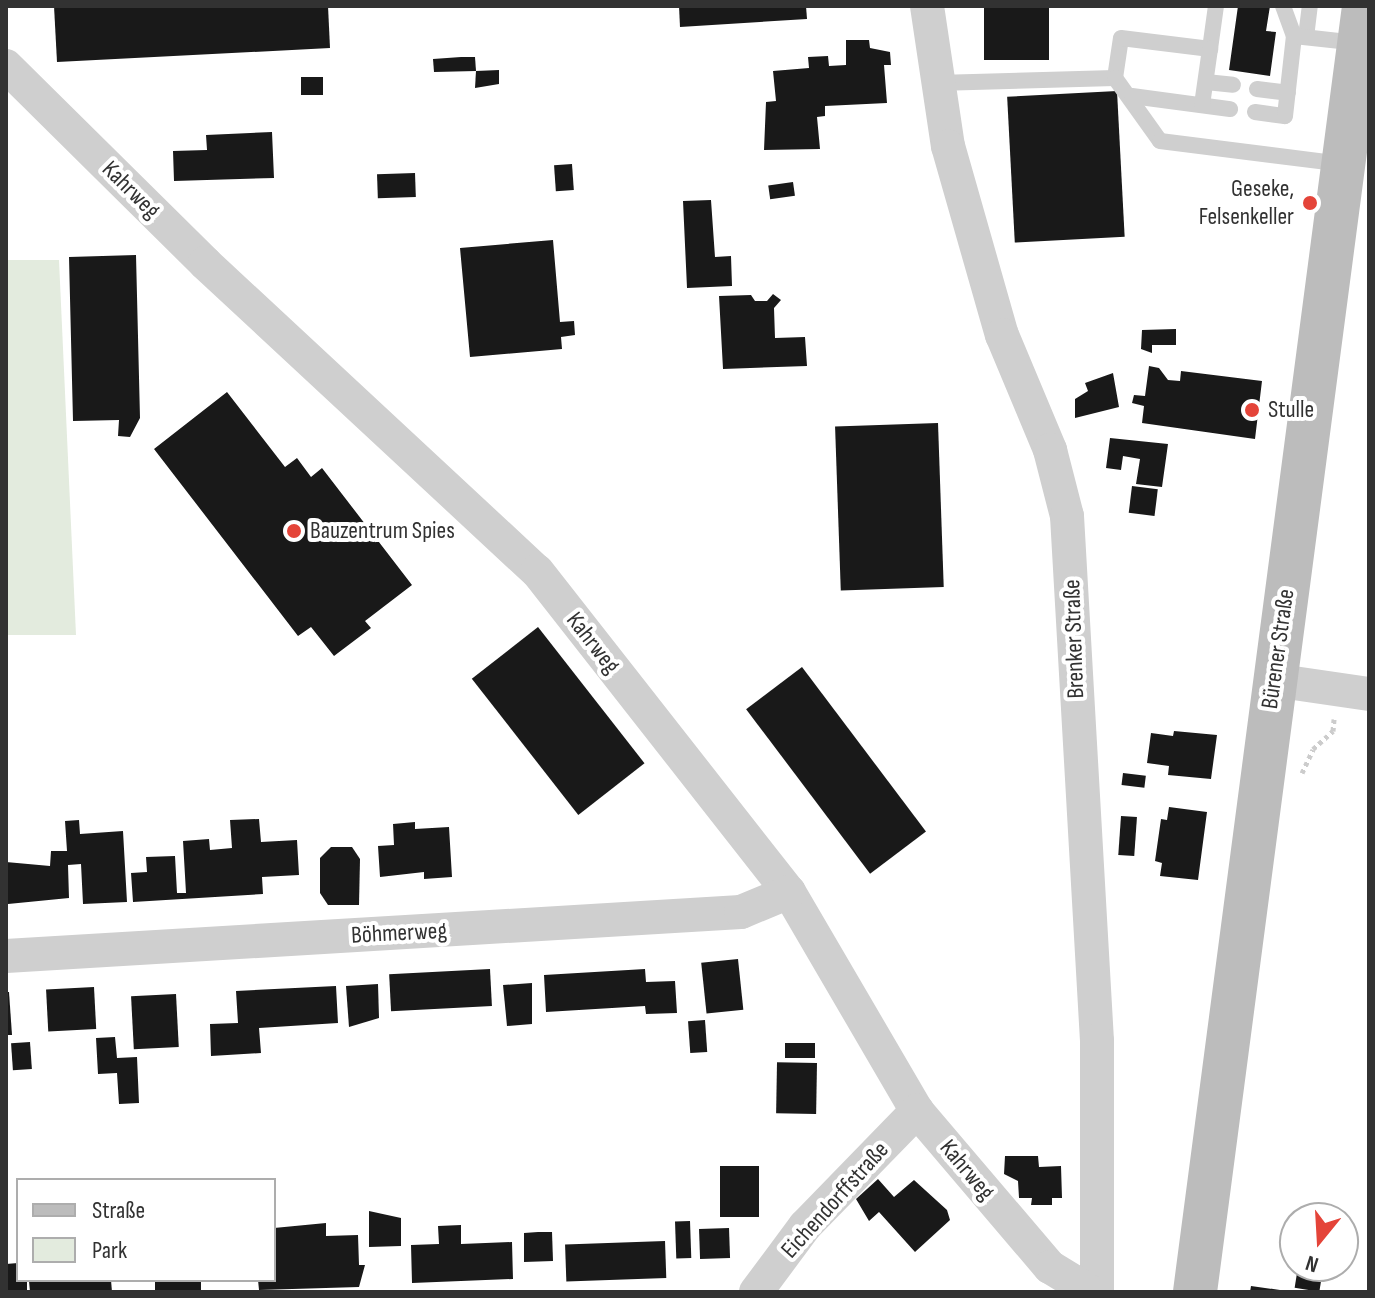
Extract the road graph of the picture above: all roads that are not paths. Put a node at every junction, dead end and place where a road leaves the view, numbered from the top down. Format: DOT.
graph roads {
  1 [pos="927,6"];
  2 [pos="1216,6"];
  3 [pos="1283,6"];
  4 [pos="1310,6"];
  5 [pos="1361,24"];
  6 [pos="1300,36"];
  7 [pos="1210,49"];
  8 [pos="6,66"];
  9 [pos="1115,78"];
  10 [pos="1206,82"];
  11 [pos="935,83"];
  12 [pos="1233,85"];
  13 [pos="1257,89"];
  14 [pos="1288,93"];
  15 [pos="1132,96"];
  16 [pos="1202,105"];
  17 [pos="1230,109"];
  18 [pos="1255,112"];
  19 [pos="1342,164"];
  20 [pos="1273,680"];
  21 [pos="1369,694"];
  22 [pos="789,892"];
  23 [pos="6,956"];
  24 [pos="917,1111"];
  25 [pos="756,1292"];
  26 [pos="1094,1292"];
  27 [pos="1195,1292"];
  1 -- 11 [label="street, Brenker Straße"];
  2 -- 7 [label="lane"];
  3 -- 6 [label="lane"];
  4 -- 6 [label="lane"];
  5 -- 6 [label="lane"];
  5 -- 19 [label="main road, Bürener Straße"];
  6 -- 14 [label="lane"];
  7 -- 9 [label="lane"];
  7 -- 10 [label="lane"];
  8 -- 22 [label="street, Kahrweg"];
  9 -- 11 [label="lane"];
  9 -- 15 [label="lane"];
  10 -- 12 [label="lane"];
  10 -- 16 [label="lane"];
  11 -- 26 [label="street, Brenker Straße"];
  13 -- 14 [label="lane"];
  14 -- 18 [label="lane"];
  15 -- 16 [label="lane"];
  15 -- 19 [label="lane"];
  16 -- 17 [label="lane"];
  19 -- 20 [label="main road, Bürener Straße"];
  20 -- 21 [label="street"];
  20 -- 27 [label="main road, Bürener Straße"];
  22 -- 23 [label="street, Böhmerweg"];
  22 -- 24 [label="street, Kahrweg"];
  24 -- 25 [label="street, Eichendorffstraße"];
  24 -- 26 [label="street, Kahrweg"];
}
